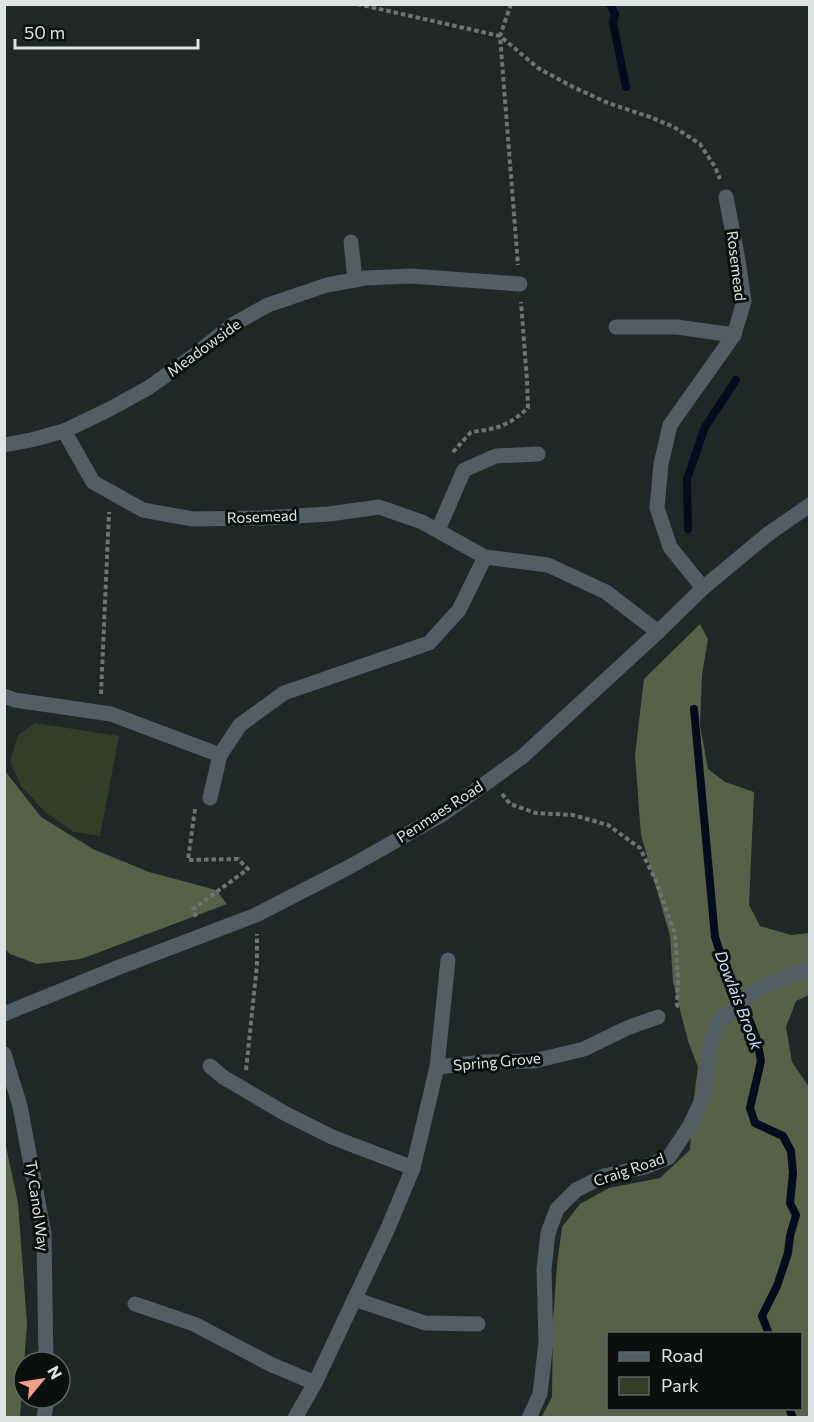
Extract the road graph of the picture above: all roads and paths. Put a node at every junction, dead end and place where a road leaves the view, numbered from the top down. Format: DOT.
graph roads {
  1 [pos="357,4"];
  2 [pos="726,197"];
  3 [pos="351,242"];
  4 [pos="355,280"];
  5 [pos="520,284"];
  6 [pos="616,327"];
  7 [pos="734,335"];
  8 [pos="64,431"];
  9 [pos="4,445"];
  10 [pos="538,454"];
  11 [pos="110,492"];
  12 [pos="810,505"];
  13 [pos="438,530"];
  14 [pos="485,557"];
  15 [pos="703,588"];
  16 [pos="658,632"];
  17 [pos="4,696"];
  18 [pos="101,712"];
  19 [pos="220,755"];
  20 [pos="490,780"];
  21 [pos="211,792"];
  22 [pos="256,915"];
  23 [pos="203,935"];
  24 [pos="448,960"];
  25 [pos="810,969"];
  26 [pos="4,1014"];
  27 [pos="658,1017"];
  28 [pos="4,1054"];
  29 [pos="210,1066"];
  30 [pos="437,1067"];
  31 [pos="244,1089"];
  32 [pos="413,1168"];
  33 [pos="354,1299"];
  34 [pos="135,1304"];
  35 [pos="478,1323"];
  36 [pos="46,1350"];
  37 [pos="315,1383"];
  38 [pos="295,1418"];
  39 [pos="529,1418"];
  1 -- 2 [label="path"];
  2 -- 7 [label="street, Rosemead"];
  3 -- 4 [label="street"];
  4 -- 5 [label="street, Meadowside"];
  4 -- 8 [label="street, Meadowside"];
  6 -- 7 [label="street"];
  7 -- 15 [label="street, Rosemead"];
  8 -- 9 [label="street, Meadowside"];
  8 -- 11 [label="street, Rosemead"];
  10 -- 13 [label="street"];
  11 -- 13 [label="street, Rosemead"];
  11 -- 18 [label="path"];
  12 -- 15 [label="street, Penmaes Road"];
  13 -- 14 [label="street, Rosemead"];
  14 -- 16 [label="street, Rosemead"];
  14 -- 19 [label="street"];
  15 -- 16 [label="street, Penmaes Road"];
  16 -- 20 [label="street, Penmaes Road"];
  17 -- 18 [label="street"];
  18 -- 19 [label="street"];
  19 -- 21 [label="street"];
  20 -- 22 [label="street, Penmaes Road"];
  20 -- 27 [label="path"];
  21 -- 23 [label="path"];
  22 -- 23 [label="street, Penmaes Road"];
  22 -- 31 [label="path"];
  23 -- 26 [label="street, Penmaes Road"];
  24 -- 30 [label="street, Spring Grove"];
  25 -- 39 [label="street, Craig Road"];
  27 -- 30 [label="street, Spring Grove"];
  28 -- 36 [label="street, Ty Canol Way"];
  29 -- 31 [label="street"];
  30 -- 32 [label="street, Spring Grove"];
  31 -- 32 [label="street"];
  32 -- 33 [label="street, Spring Grove"];
  33 -- 35 [label="street"];
  33 -- 37 [label="street, Spring Grove"];
  34 -- 37 [label="street"];
  37 -- 38 [label="street, Spring Grove"];
}
